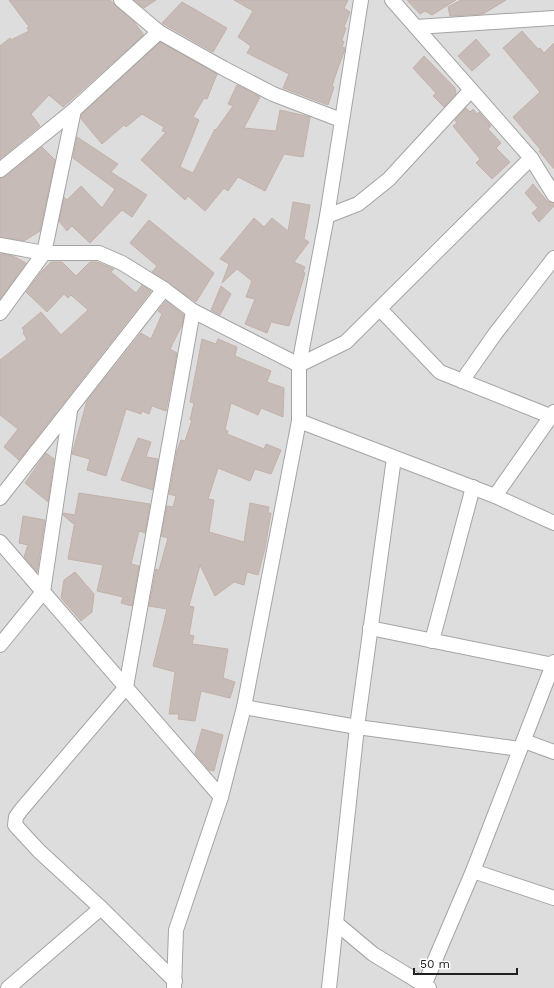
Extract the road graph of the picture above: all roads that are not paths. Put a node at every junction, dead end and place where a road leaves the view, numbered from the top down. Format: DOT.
graph roads {
  1 [pos="121,0"];
  2 [pos="361,0"];
  3 [pos="392,0"];
  4 [pos="554,18"];
  5 [pos="416,26"];
  6 [pos="159,32"];
  7 [pos="471,90"];
  8 [pos="74,110"];
  9 [pos="341,120"];
  10 [pos="531,158"];
  11 [pos="0,170"];
  12 [pos="554,196"];
  13 [pos="327,216"];
  14 [pos="0,245"];
  15 [pos="44,253"];
  16 [pos="554,258"];
  17 [pos="164,289"];
  18 [pos="380,309"];
  19 [pos="193,311"];
  20 [pos="0,313"];
  21 [pos="299,365"];
  22 [pos="462,381"];
  23 [pos="70,408"];
  24 [pos="552,414"];
  25 [pos="299,421"];
  26 [pos="394,458"];
  27 [pos="473,488"];
  28 [pos="495,496"];
  29 [pos="0,498"];
  30 [pos="554,523"];
  31 [pos="0,542"];
  32 [pos="43,592"];
  33 [pos="370,628"];
  34 [pos="432,641"];
  35 [pos="0,645"];
  36 [pos="553,663"];
  37 [pos="126,687"];
  38 [pos="244,707"];
  39 [pos="357,727"];
  40 [pos="522,745"];
  41 [pos="554,752"];
  42 [pos="221,797"];
  43 [pos="473,870"];
  44 [pos="554,898"];
  45 [pos="101,908"];
  46 [pos="336,923"];
  47 [pos="174,984"];
  48 [pos="426,987"];
  49 [pos="8,988"];
  50 [pos="329,988"];
  1 -- 6 [label="street"];
  2 -- 9 [label="street"];
  3 -- 5 [label="street"];
  4 -- 5 [label="street"];
  5 -- 7 [label="street"];
  6 -- 8 [label="street"];
  6 -- 9 [label="street"];
  7 -- 10 [label="street"];
  7 -- 13 [label="street"];
  8 -- 11 [label="street"];
  8 -- 15 [label="street"];
  9 -- 13 [label="street"];
  10 -- 12 [label="street"];
  10 -- 18 [label="street"];
  13 -- 21 [label="street"];
  14 -- 15 [label="street"];
  15 -- 17 [label="street"];
  15 -- 20 [label="street"];
  16 -- 22 [label="street"];
  17 -- 19 [label="street"];
  17 -- 23 [label="street"];
  18 -- 21 [label="street"];
  18 -- 22 [label="street"];
  19 -- 21 [label="street"];
  19 -- 37 [label="street"];
  21 -- 25 [label="street"];
  22 -- 24 [label="street"];
  23 -- 29 [label="street"];
  23 -- 32 [label="street"];
  24 -- 28 [label="street"];
  25 -- 26 [label="street"];
  25 -- 38 [label="street"];
  26 -- 27 [label="street"];
  26 -- 33 [label="street"];
  27 -- 28 [label="street"];
  27 -- 34 [label="street"];
  28 -- 30 [label="street"];
  31 -- 32 [label="street"];
  32 -- 35 [label="street"];
  32 -- 37 [label="street"];
  33 -- 34 [label="street"];
  33 -- 39 [label="street"];
  34 -- 36 [label="street"];
  36 -- 40 [label="street"];
  37 -- 42 [label="street"];
  37 -- 45 [label="street"];
  38 -- 39 [label="street"];
  38 -- 42 [label="street"];
  39 -- 40 [label="street"];
  39 -- 46 [label="street"];
  40 -- 41 [label="street"];
  40 -- 43 [label="street"];
  42 -- 47 [label="street"];
  43 -- 44 [label="street"];
  43 -- 48 [label="street"];
  45 -- 47 [label="street"];
  45 -- 49 [label="street"];
  46 -- 48 [label="street"];
  46 -- 50 [label="street"];
}
